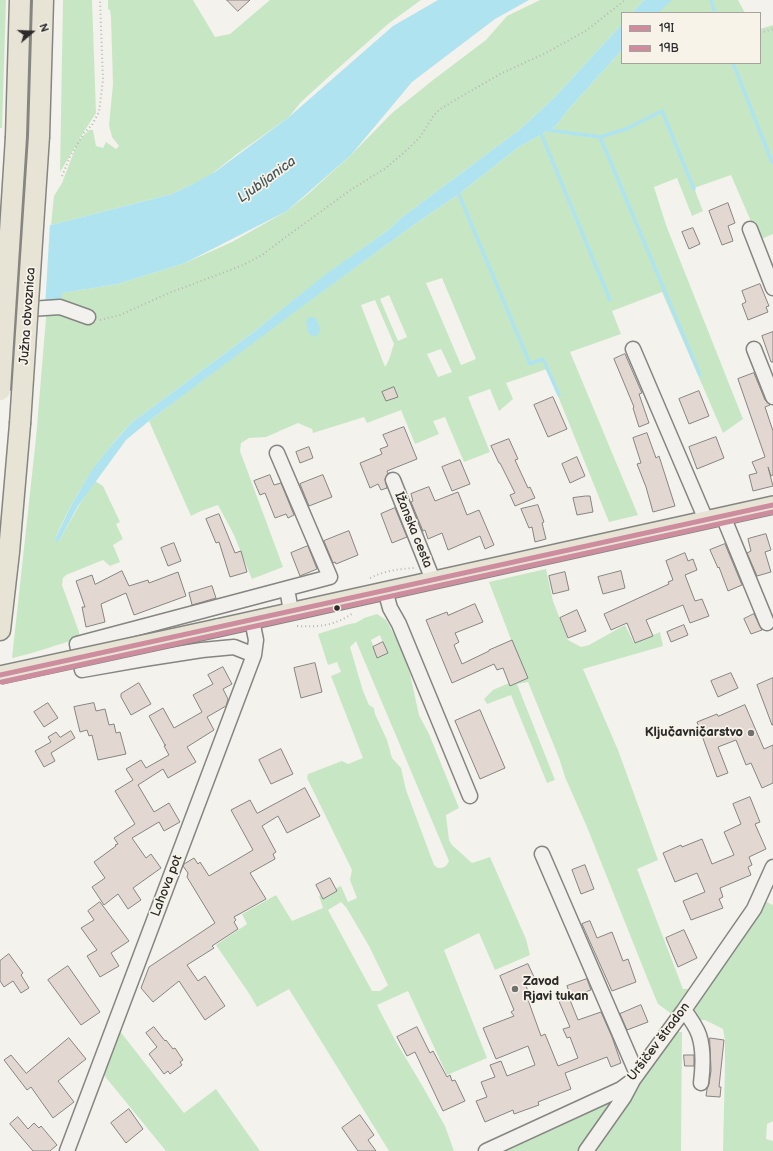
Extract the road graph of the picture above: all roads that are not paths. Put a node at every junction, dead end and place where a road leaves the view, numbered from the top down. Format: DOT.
graph roads {
  1 [pos="20,0"];
  2 [pos="43,0"];
  3 [pos="750,229"];
  4 [pos="773,288"];
  5 [pos="0,310"];
  6 [pos="88,317"];
  7 [pos="633,349"];
  8 [pos="754,349"];
  9 [pos="0,390"];
  10 [pos="773,397"];
  11 [pos="277,453"];
  12 [pos="393,480"];
  13 [pos="773,505"];
  14 [pos="723,516"];
  15 [pos="706,520"];
  16 [pos="433,580"];
  17 [pos="287,589"];
  18 [pos="385,590"];
  19 [pos="291,611"];
  20 [pos="252,620"];
  21 [pos="767,623"];
  22 [pos="0,630"];
  23 [pos="254,655"];
  24 [pos="0,675"];
  25 [pos="470,796"];
  26 [pos="542,854"];
  27 [pos="773,868"];
  28 [pos="684,1010"];
  29 [pos="635,1077"];
  30 [pos="701,1083"];
  31 [pos="67,1151"];
  32 [pos="486,1151"];
  33 [pos="586,1151"];
  1 -- 9 [label="highway, Južna obvoznica, bridge"];
  2 -- 22 [label="highway, Južna obvoznica, bridge"];
  3 -- 4 [label="street"];
  5 -- 6 [label="street"];
  7 -- 15 [label="street"];
  8 -- 10 [label="street"];
  11 -- 17 [label="street"];
  12 -- 16 [label="street, Ižanska cesta"];
  13 -- 14 [label="main road, Ižanska cesta"];
  14 -- 15 [label="main road, Ižanska cesta"];
  14 -- 21 [label="street"];
  15 -- 16 [label="main road, Ižanska cesta"];
  16 -- 18 [label="main road, Ižanska cesta"];
  17 -- 19 [label="street"];
  17 -- 23 [label="street"];
  18 -- 19 [label="main road, Ižanska cesta"];
  18 -- 25 [label="street"];
  19 -- 20 [label="main road, Ižanska cesta"];
  20 -- 23 [label="street, Lahova pot"];
  20 -- 24 [label="main road, Ižanska cesta, bridge"];
  23 -- 31 [label="street, Lahova pot"];
  26 -- 29 [label="street"];
  27 -- 28 [label="street, Uršičev štradon"];
  28 -- 29 [label="street, Uršičev štradon"];
  28 -- 30 [label="street"];
  29 -- 32 [label="street, Uršičev štradon"];
  29 -- 33 [label="street"];
}
